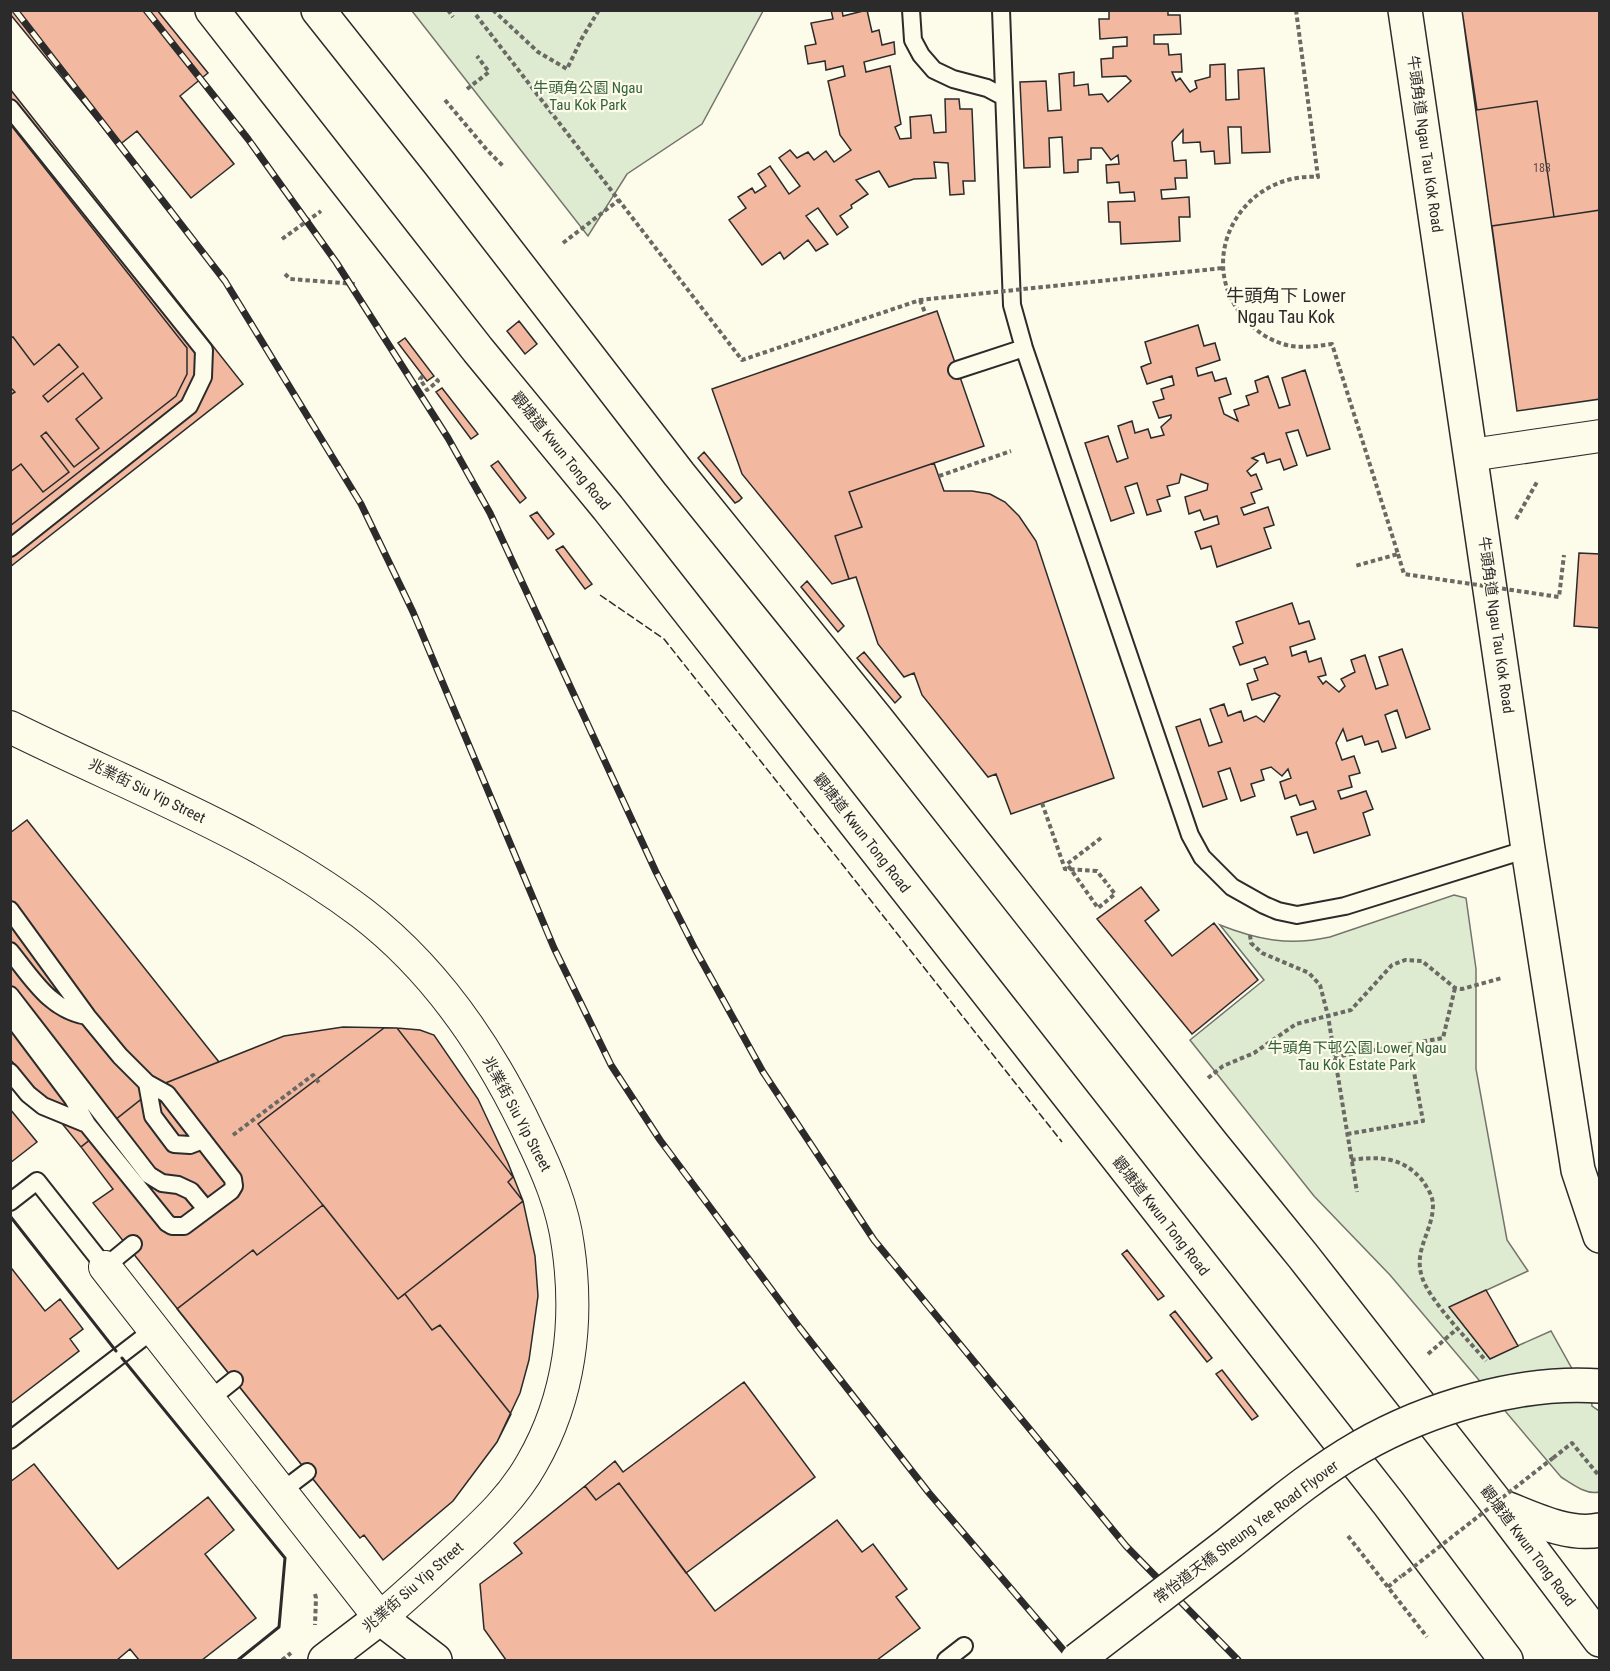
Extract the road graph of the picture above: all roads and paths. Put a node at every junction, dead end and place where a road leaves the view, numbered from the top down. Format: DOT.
graph roads {
  1 [pos="212,10"];
  2 [pos="318,10"];
  3 [pos="448,10"];
  4 [pos="493,10"];
  5 [pos="599,10"];
  6 [pos="911,10"];
  7 [pos="1001,10"];
  8 [pos="1296,10"];
  9 [pos="1405,10"];
  10 [pos="476,15"];
  11 [pos="453,17"];
  12 [pos="477,56"];
  13 [pos="467,89"];
  14 [pos="1004,97"];
  15 [pos="445,100"];
  16 [pos="10,108"];
  17 [pos="504,167"];
  18 [pos="619,200"];
  19 [pos="321,211"];
  20 [pos="282,239"];
  21 [pos="563,243"];
  22 [pos="1223,268"];
  23 [pos="285,274"];
  24 [pos="355,284"];
  25 [pos="920,300"];
  26 [pos="926,315"];
  27 [pos="1024,348"];
  28 [pos="957,370"];
  29 [pos="423,376"];
  30 [pos="435,379"];
  31 [pos="1599,436"];
  32 [pos="1011,451"];
  33 [pos="1471,455"];
  34 [pos="939,476"];
  35 [pos="1544,476"];
  36 [pos="1516,519"];
  37 [pos="10,548"];
  38 [pos="1398,554"];
  39 [pos="1564,555"];
  40 [pos="1355,566"];
  41 [pos="10,727"];
  42 [pos="1042,803"];
  43 [pos="1101,838"];
  44 [pos="1528,849"];
  45 [pos="10,910"];
  46 [pos="1250,935"];
  47 [pos="10,951"];
  48 [pos="1502,978"];
  49 [pos="1455,988"];
  50 [pos="10,995"];
  51 [pos="10,1015"];
  52 [pos="87,1016"];
  53 [pos="1328,1016"];
  54 [pos="1408,1045"];
  55 [pos="1334,1057"];
  56 [pos="10,1072"];
  57 [pos="1208,1078"];
  58 [pos="147,1083"];
  59 [pos="320,1084"];
  60 [pos="87,1124"];
  61 [pos="228,1130"];
  62 [pos="1347,1134"];
  63 [pos="202,1140"];
  64 [pos="1351,1160"];
  65 [pos="1357,1192"];
  66 [pos="10,1202"];
  67 [pos="206,1209"];
  68 [pos="1599,1236"];
  69 [pos="133,1244"];
  70 [pos="105,1267"];
  71 [pos="1458,1328"];
  72 [pos="153,1330"];
  73 [pos="1428,1354"];
  74 [pos="1487,1363"];
  75 [pos="234,1380"];
  76 [pos="1599,1386"];
  77 [pos="209,1400"];
  78 [pos="10,1440"];
  79 [pos="307,1472"];
  80 [pos="1599,1477"];
  81 [pos="282,1491"];
  82 [pos="1498,1505"];
  83 [pos="1599,1530"];
  84 [pos="1348,1536"];
  85 [pos="1388,1587"];
  86 [pos="380,1618"];
  87 [pos="1427,1637"];
  88 [pos="1599,1640"];
  89 [pos="964,1646"];
  90 [pos="325,1660"];
  91 [pos="435,1660"];
  92 [pos="946,1660"];
  93 [pos="1077,1660"];
  94 [pos="1506,1660"];
  1 -- 94 [label="main road, 觀塘道 Kwun Tong Road"];
  2 -- 82 [label="main road, 觀塘道 Kwun Tong Road"];
  3 -- 11 [label="path"];
  4 -- 5 [label="path"];
  6 -- 14 [label="lane"];
  7 -- 14 [label="lane"];
  8 -- 22 [label="path"];
  9 -- 33 [label="main road, 牛頭角道 Ngau Tau Kok Road"];
  10 -- 18 [label="path, bridge"];
  12 -- 13 [label="path"];
  14 -- 27 [label="lane"];
  15 -- 17 [label="path"];
  16 -- 37 [label="lane"];
  18 -- 21 [label="path"];
  18 -- 25 [label="path, bridge"];
  19 -- 20 [label="path"];
  22 -- 25 [label="path, bridge"];
  22 -- 38 [label="path"];
  23 -- 24 [label="path"];
  25 -- 26 [label="path"];
  27 -- 28 [label="lane"];
  27 -- 44 [label="lane"];
  29 -- 30 [label="path"];
  31 -- 33 [label="street"];
  32 -- 34 [label="path"];
  33 -- 44 [label="main road, 牛頭角道 Ngau Tau Kok Road"];
  35 -- 36 [label="path"];
  38 -- 39 [label="path, bridge"];
  38 -- 40 [label="path"];
  41 -- 86 [label="street, 兆業街 Siu Yip Street"];
  42 -- 43 [label="path, bridge"];
  44 -- 68 [label="main road, 牛頭角道 Ngau Tau Kok Road"];
  45 -- 52 [label="lane"];
  46 -- 53 [label="path"];
  47 -- 52 [label="lane"];
  48 -- 49 [label="path"];
  49 -- 53 [label="path"];
  49 -- 54 [label="path"];
  50 -- 67 [label="lane"];
  51 -- 60 [label="lane"];
  52 -- 58 [label="lane"];
  53 -- 55 [label="path"];
  53 -- 57 [label="path"];
  54 -- 55 [label="path"];
  54 -- 62 [label="path"];
  55 -- 62 [label="path"];
  56 -- 60 [label="lane"];
  58 -- 63 [label="lane"];
  58 -- 63 [label="lane"];
  59 -- 61 [label="path"];
  60 -- 67 [label="lane"];
  62 -- 64 [label="path"];
  63 -- 67 [label="lane"];
  64 -- 65 [label="path"];
  64 -- 71 [label="path"];
  66 -- 70 [label="lane"];
  69 -- 70 [label="lane"];
  70 -- 72 [label="street"];
  71 -- 73 [label="path"];
  71 -- 74 [label="path"];
  72 -- 77 [label="street"];
  72 -- 78 [label="lane"];
  75 -- 77 [label="lane"];
  76 -- 93 [label="main road, 常怡道天橋 Sheung Yee Road Flyover, bridge"];
  77 -- 81 [label="street"];
  79 -- 81 [label="lane"];
  80 -- 85 [label="path, bridge"];
  81 -- 86 [label="street"];
  82 -- 83 [label="main road"];
  82 -- 88 [label="main road, 觀塘道 Kwun Tong Road"];
  84 -- 85 [label="path"];
  85 -- 87 [label="path"];
  86 -- 90 [label="main road, 兆業街 Siu Yip Street"];
  86 -- 91 [label="main road"];
  89 -- 92 [label="lane"];
}
